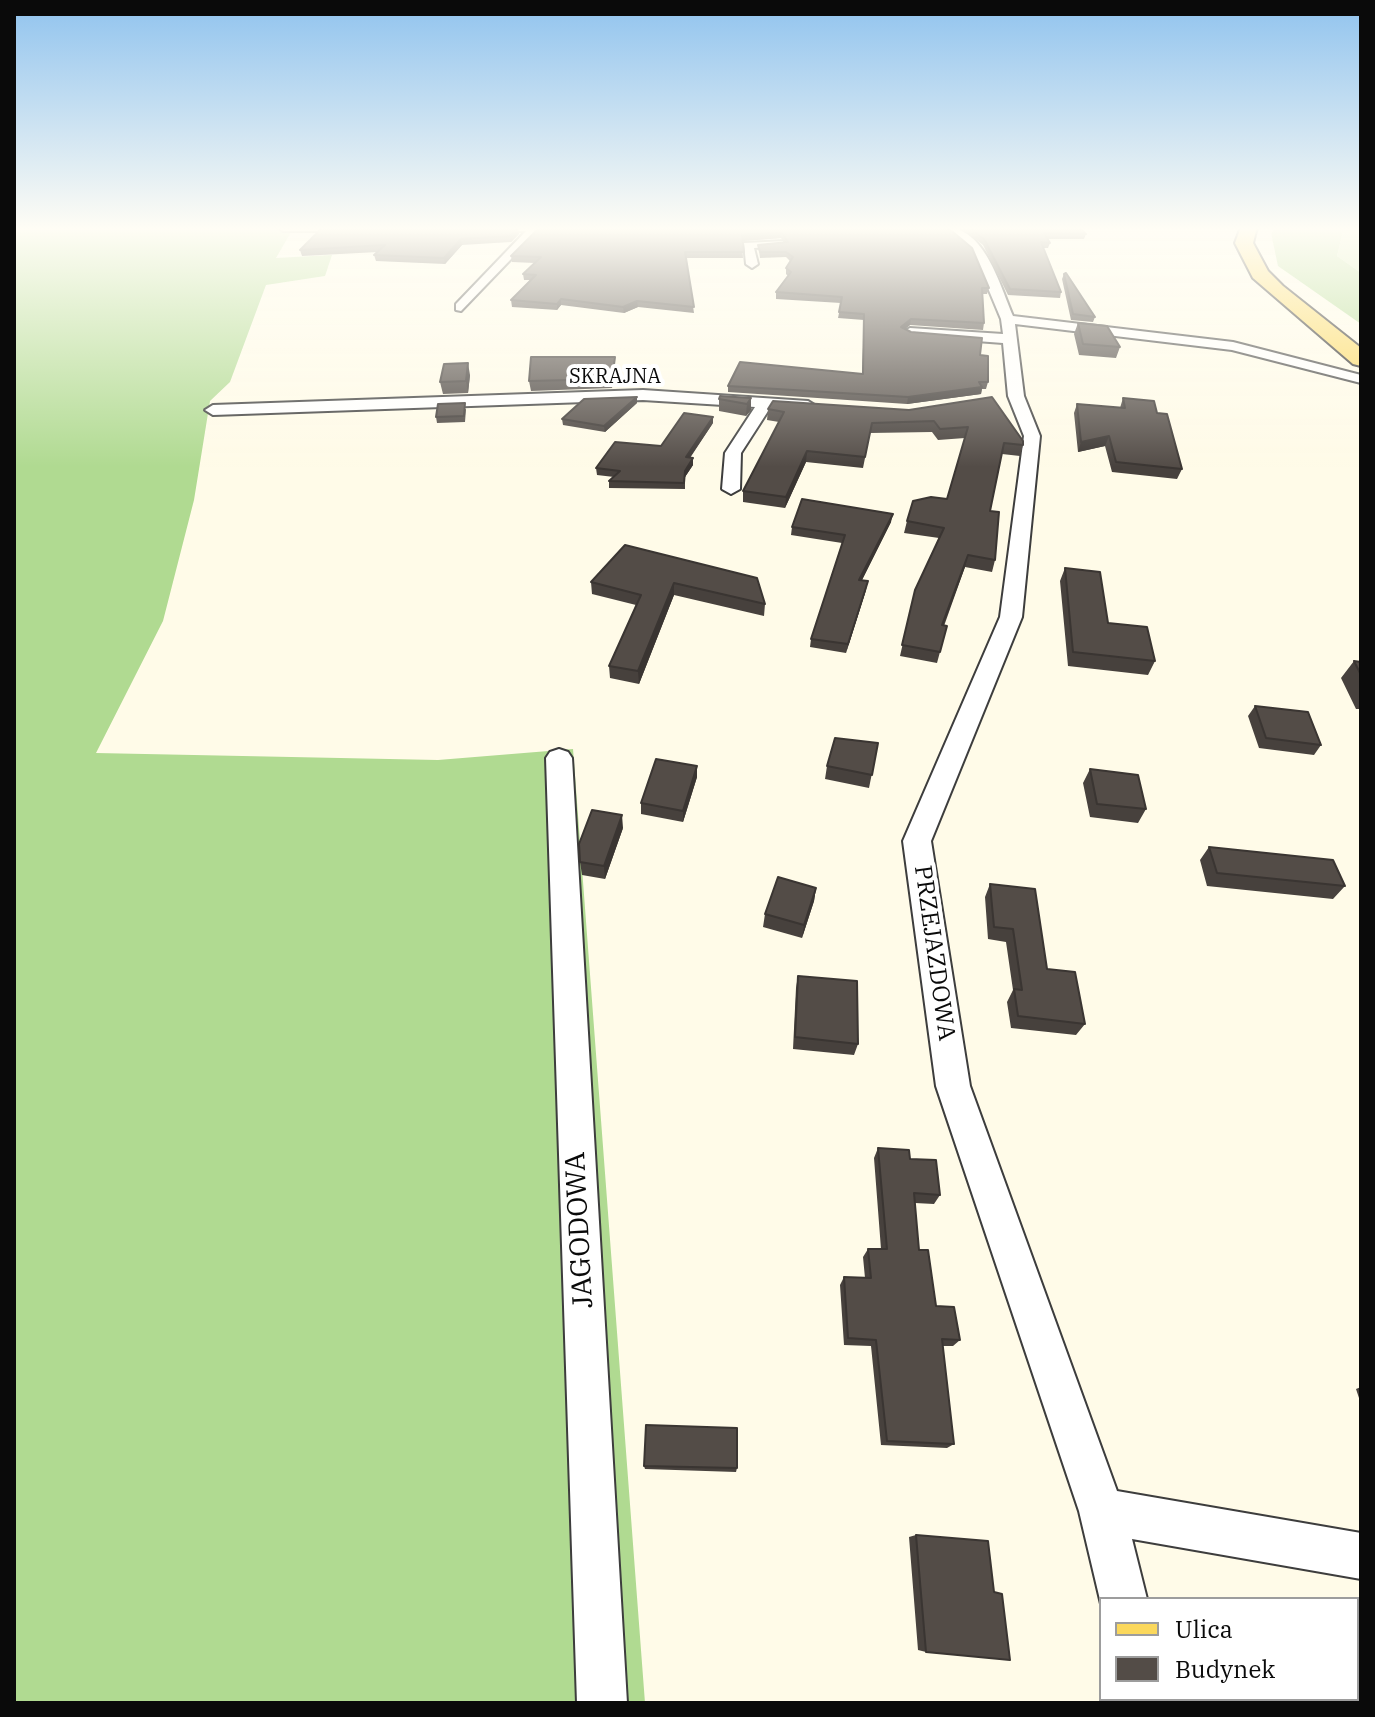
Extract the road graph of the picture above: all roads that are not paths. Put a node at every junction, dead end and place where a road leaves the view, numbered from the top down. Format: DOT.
graph roads {
  1 [pos="1000,307"];
  2 [pos="1299,307"];
  3 [pos="1009,329"];
  4 [pos="910,332"];
  5 [pos="1361,359"];
  6 [pos="1361,379"];
  7 [pos="766,403"];
  8 [pos="829,407"];
  9 [pos="213,410"];
  10 [pos="731,489"];
  11 [pos="559,758"];
  12 [pos="1102,1511"];
  13 [pos="1361,1556"];
  14 [pos="1123,1597"];
  15 [pos="602,1703"];
  1 -- 3 [label="street, PRZEJAZDOWA"];
  2 -- 5 [label="main road"];
  3 -- 4 [label="street"];
  3 -- 6 [label="street"];
  3 -- 12 [label="street, PRZEJAZDOWA"];
  7 -- 8 [label="street, SKRAJNA"];
  7 -- 9 [label="street, SKRAJNA"];
  7 -- 10 [label="street"];
  11 -- 15 [label="street, JAGODOWA"];
  12 -- 13 [label="street"];
  12 -- 14 [label="street, PRZEJAZDOWA"];
}
